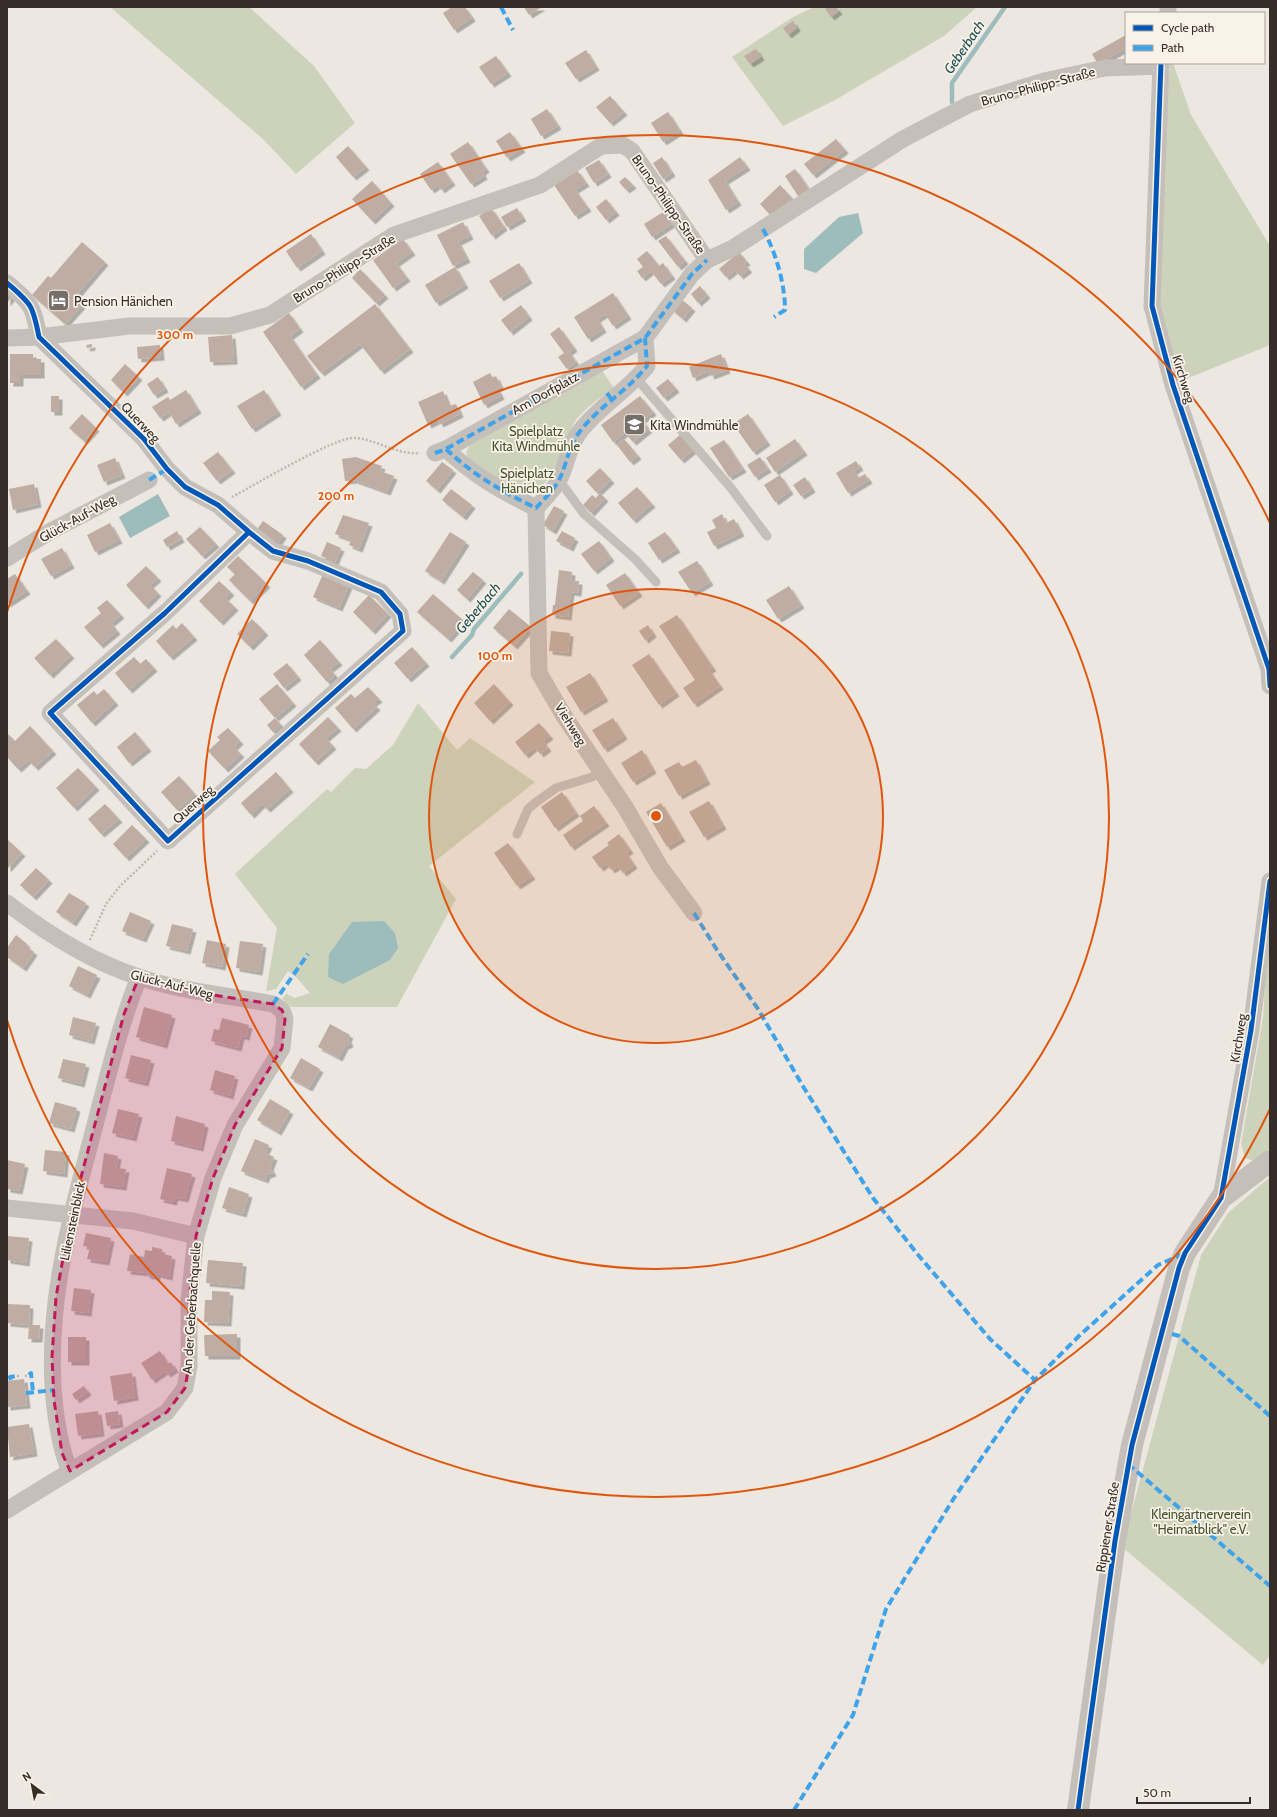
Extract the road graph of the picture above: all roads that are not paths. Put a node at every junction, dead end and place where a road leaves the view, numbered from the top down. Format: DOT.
graph roads {
  1 [pos="1161,65"];
  2 [pos="707,260"];
  3 [pos="7,284"];
  4 [pos="39,337"];
  5 [pos="7,338"];
  6 [pos="644,338"];
  7 [pos="637,379"];
  8 [pos="149,480"];
  9 [pos="559,480"];
  10 [pos="536,508"];
  11 [pos="249,532"];
  12 [pos="767,536"];
  13 [pos="7,558"];
  14 [pos="656,582"];
  15 [pos="1270,686"];
  16 [pos="601,771"];
  17 [pos="517,834"];
  18 [pos="1270,881"];
  19 [pos="7,903"];
  20 [pos="694,913"];
  21 [pos="139,977"];
  22 [pos="282,1010"];
  23 [pos="1270,1161"];
  24 [pos="1221,1198"];
  25 [pos="7,1208"];
  26 [pos="71,1215"];
  27 [pos="196,1236"];
  28 [pos="70,1471"];
  29 [pos="7,1510"];
  30 [pos="1078,1810"];
  1 -- 2 [label="street, Bruno-Philipp-Straße"];
  1 -- 15 [label="street, Kirchweg"];
  2 -- 4 [label="street, Bruno-Philipp-Straße"];
  2 -- 6 [label="street, Am Dorfplatz"];
  3 -- 4 [label="street"];
  4 -- 5 [label="street, Bruno-Philipp-Straße"];
  4 -- 11 [label="street, Querweg"];
  6 -- 7 [label="street"];
  6 -- 10 [label="street, Am Dorfplatz"];
  7 -- 9 [label="street"];
  7 -- 12 [label="lane"];
  8 -- 13 [label="street, Glück-Auf-Weg"];
  9 -- 10 [label="street"];
  9 -- 14 [label="lane"];
  10 -- 16 [label="street, Viehweg"];
  11 -- 11 [label="street, Querweg"];
  16 -- 17 [label="lane"];
  16 -- 20 [label="street, Viehweg"];
  18 -- 24 [label="street, Kirchweg"];
  19 -- 21 [label="street, Glück-Auf-Weg"];
  21 -- 22 [label="street, Glück-Auf-Weg"];
  21 -- 26 [label="street, Liliensteinblick"];
  22 -- 27 [label="street, An der Geberbachquelle"];
  23 -- 24 [label="street, Rippiener Straße"];
  24 -- 30 [label="street, Rippiener Straße"];
  25 -- 26 [label="street"];
  26 -- 27 [label="street"];
  26 -- 28 [label="street, Liliensteinblick"];
  27 -- 28 [label="street, An der Geberbachquelle"];
  28 -- 29 [label="street, An der Geberbachquelle"];
}
